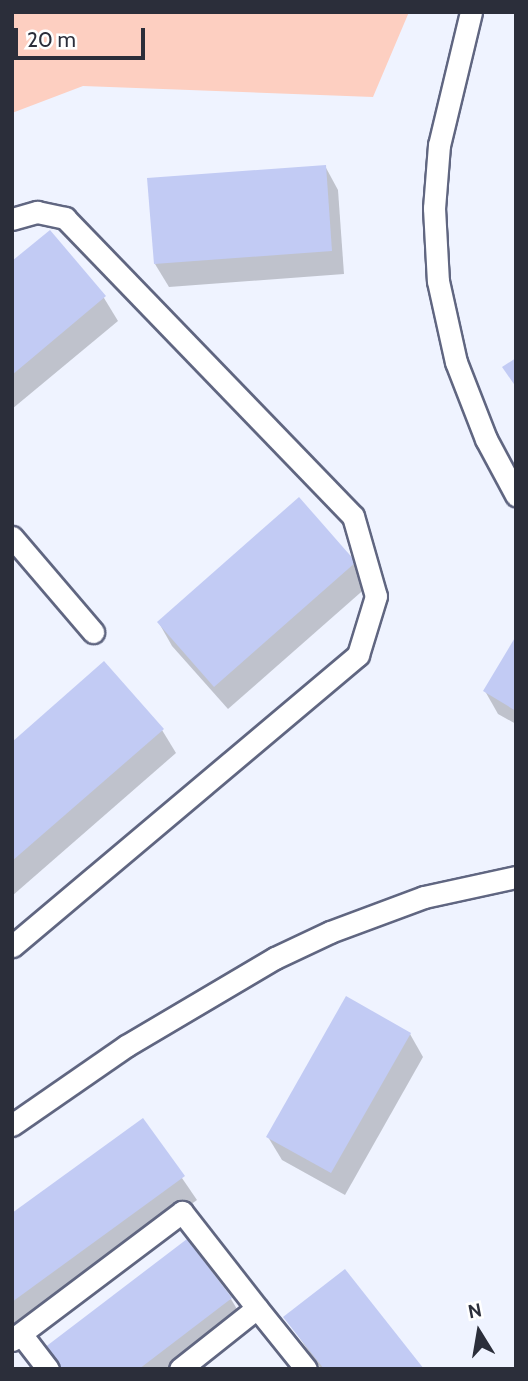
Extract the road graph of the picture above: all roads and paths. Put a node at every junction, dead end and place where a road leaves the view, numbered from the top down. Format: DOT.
graph roads {
  1 [pos="471,12"];
  2 [pos="12,219"];
  3 [pos="516,495"];
  4 [pos="12,537"];
  5 [pos="93,632"];
  6 [pos="516,877"];
  7 [pos="12,946"];
  8 [pos="12,1125"];
  9 [pos="257,1308"];
  10 [pos="17,1337"];
  11 [pos="48,1369"];
  12 [pos="180,1369"];
  13 [pos="306,1369"];
  1 -- 3 [label="lane"];
  2 -- 7 [label="lane"];
  4 -- 5 [label="lane"];
  6 -- 8 [label="lane"];
  9 -- 10 [label="lane"];
  9 -- 12 [label="lane"];
  9 -- 13 [label="lane"];
  10 -- 11 [label="lane"];
}
